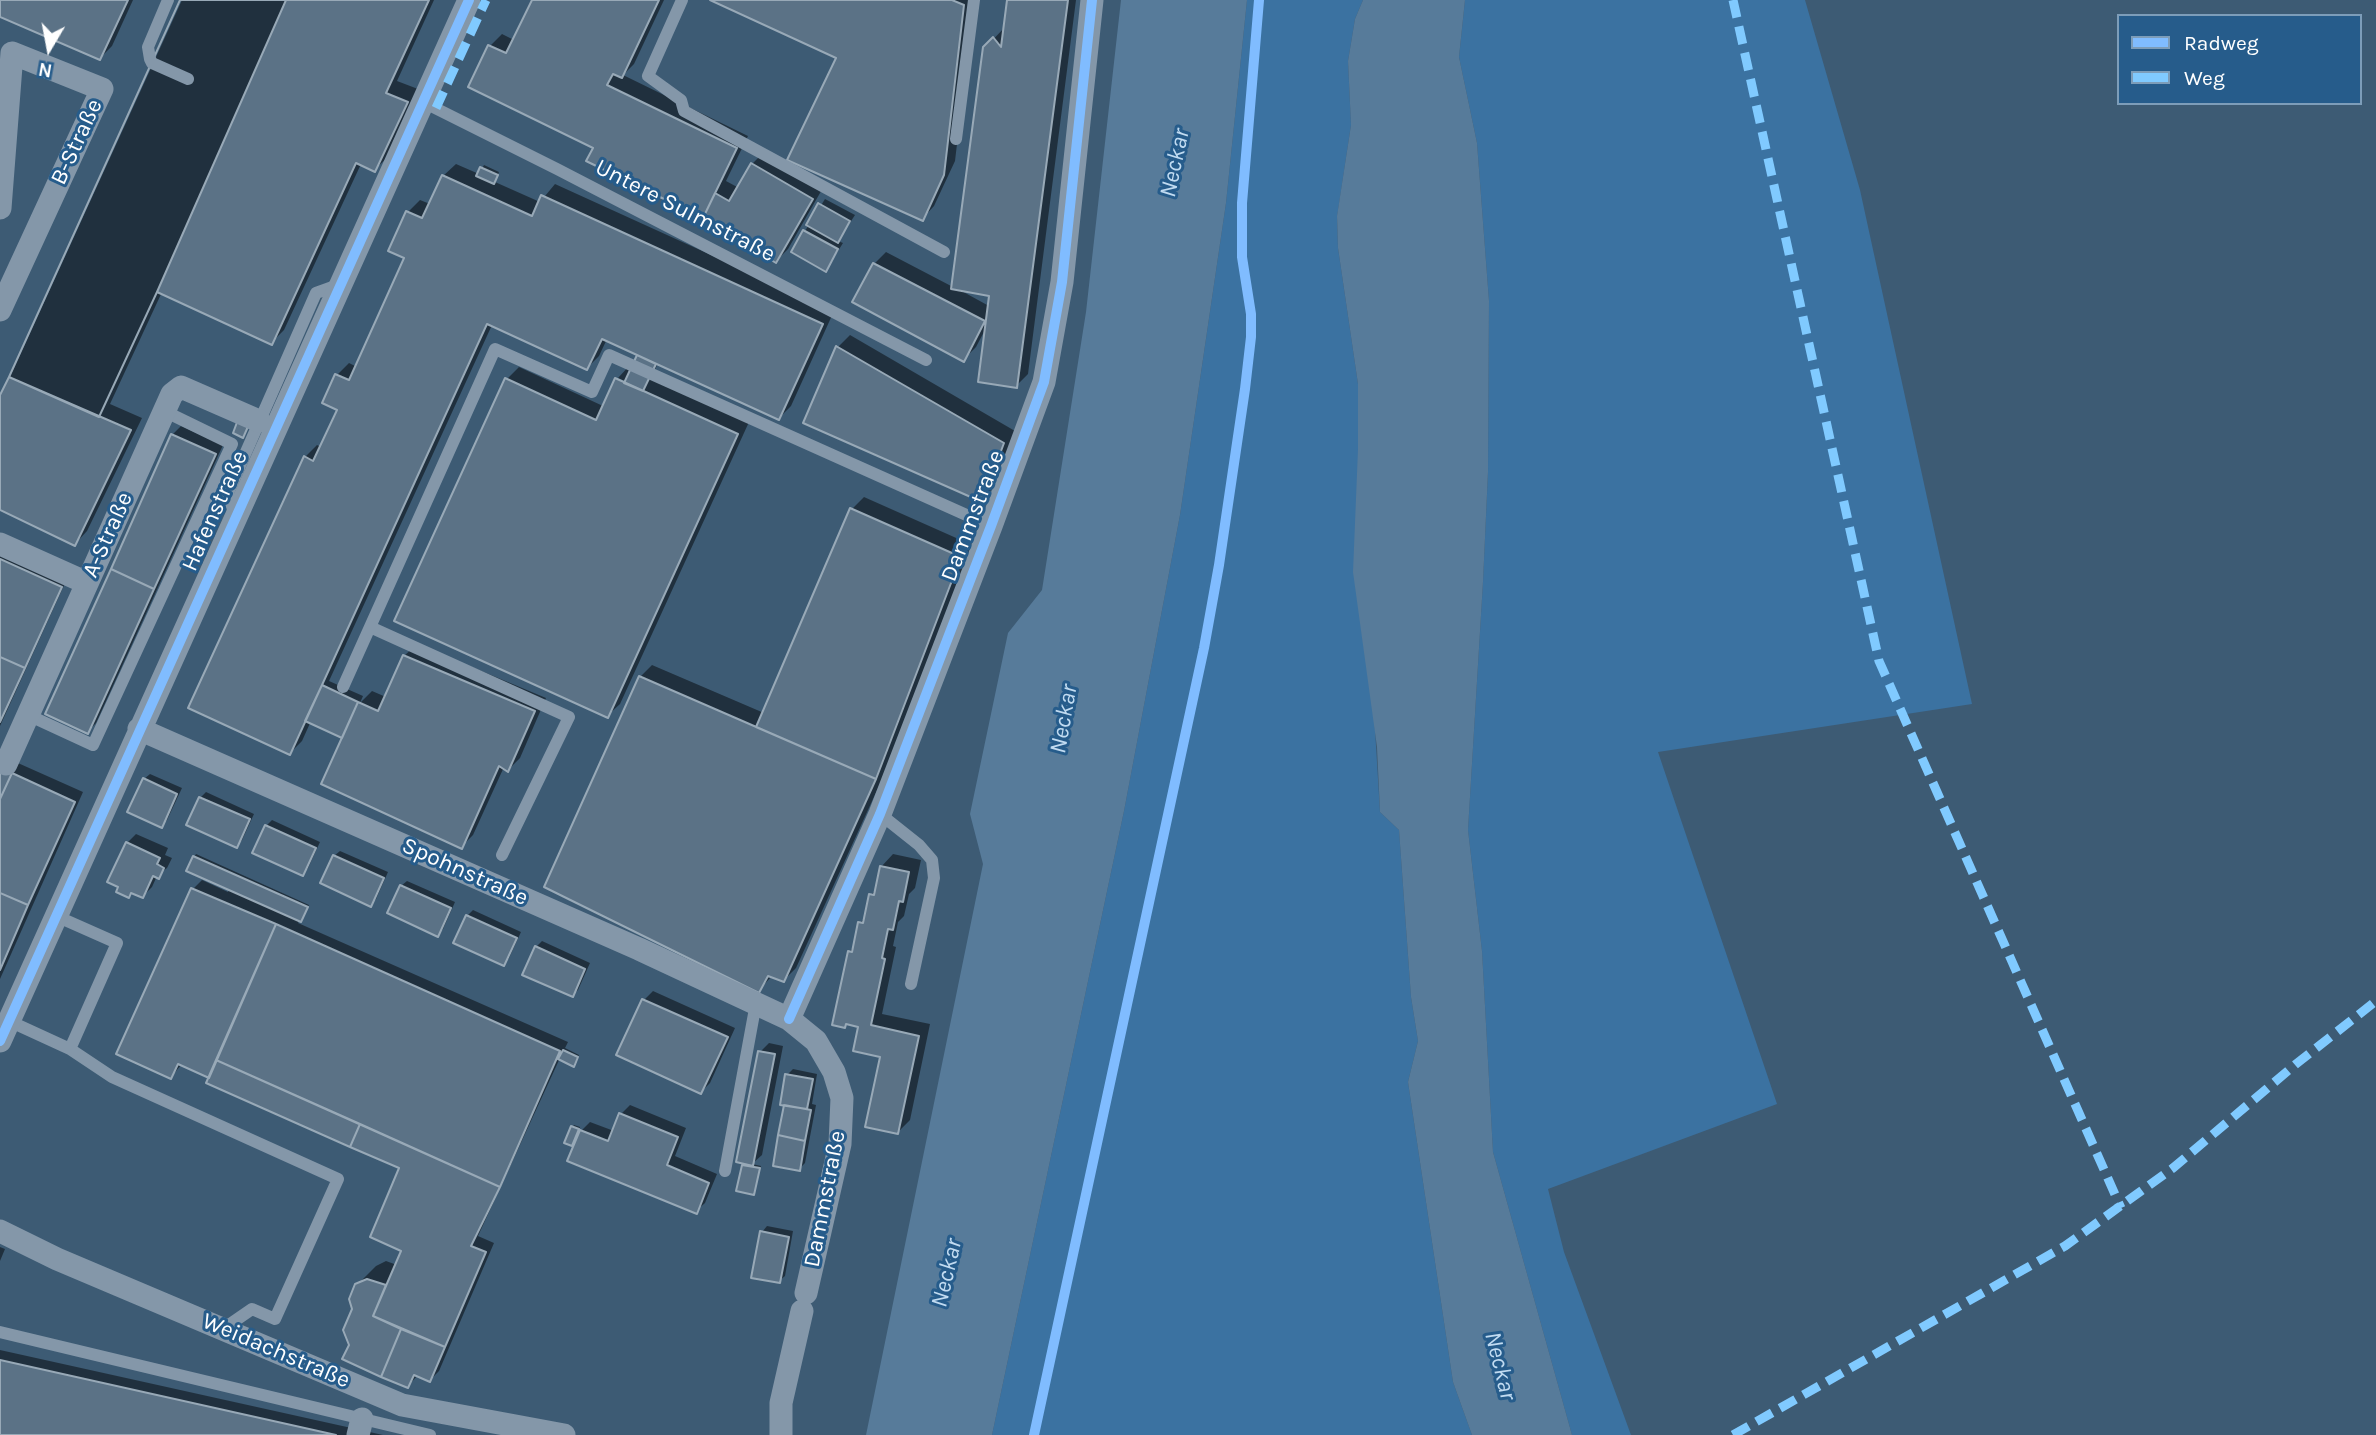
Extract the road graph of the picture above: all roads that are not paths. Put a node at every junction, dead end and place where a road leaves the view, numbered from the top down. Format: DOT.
graph roads {
  1 [pos="168,0"];
  2 [pos="469,0"];
  3 [pos="682,0"];
  4 [pos="974,0"];
  5 [pos="1092,0"];
  6 [pos="6,51"];
  7 [pos="188,79"];
  8 [pos="423,102"];
  9 [pos="956,139"];
  10 [pos="0,208"];
  11 [pos="944,252"];
  12 [pos="341,284"];
  13 [pos="0,310"];
  14 [pos="926,360"];
  15 [pos="164,411"];
  16 [pos="259,421"];
  17 [pos="235,516"];
  18 [pos="991,526"];
  19 [pos="0,544"];
  20 [pos="87,583"];
  21 [pos="370,627"];
  22 [pos="343,687"];
  23 [pos="28,715"];
  24 [pos="139,729"];
  25 [pos="6,764"];
  26 [pos="880,814"];
  27 [pos="502,855"];
  28 [pos="56,916"];
  29 [pos="911,984"];
  30 [pos="756,1003"];
  31 [pos="789,1018"];
  32 [pos="4,1031"];
  33 [pos="70,1049"];
  34 [pos="725,1171"];
  35 [pos="0,1231"];
  36 [pos="223,1329"];
  37 [pos="0,1332"];
  38 [pos="360,1427"];
  39 [pos="430,1435"];
  40 [pos="564,1435"];
  41 [pos="781,1435"];
  1 -- 7 [label="lane"];
  2 -- 8 [label="street, Hafenstraße"];
  3 -- 11 [label="lane"];
  4 -- 9 [label="lane"];
  5 -- 18 [label="street, Dammstraße"];
  6 -- 10 [label="street, B-Straße"];
  6 -- 13 [label="street, B-Straße"];
  8 -- 12 [label="street, Hafenstraße"];
  8 -- 14 [label="lane, Untere Sulmstraße"];
  12 -- 16 [label="lane"];
  12 -- 17 [label="street, Hafenstraße"];
  15 -- 16 [label="street, A-Straße"];
  15 -- 20 [label="street, A-Straße"];
  15 -- 23 [label="lane"];
  16 -- 17 [label="lane"];
  17 -- 24 [label="street, Hafenstraße"];
  18 -- 21 [label="lane"];
  18 -- 26 [label="street, Dammstraße"];
  19 -- 20 [label="street"];
  20 -- 23 [label="street, A-Straße"];
  21 -- 22 [label="lane"];
  21 -- 27 [label="lane"];
  23 -- 25 [label="street, A-Straße"];
  24 -- 28 [label="street, Hafenstraße"];
  24 -- 30 [label="street, Spohnstraße"];
  26 -- 29 [label="lane"];
  26 -- 31 [label="street, Dammstraße"];
  28 -- 32 [label="street, Hafenstraße"];
  28 -- 33 [label="lane"];
  30 -- 31 [label="street, Spohnstraße"];
  30 -- 34 [label="lane"];
  31 -- 41 [label="street, Dammstraße"];
  32 -- 33 [label="lane"];
  33 -- 36 [label="lane"];
  35 -- 36 [label="street, Weidachstraße"];
  36 -- 40 [label="street, Weidachstraße"];
  37 -- 38 [label="lane"];
  38 -- 39 [label="lane"];
}
